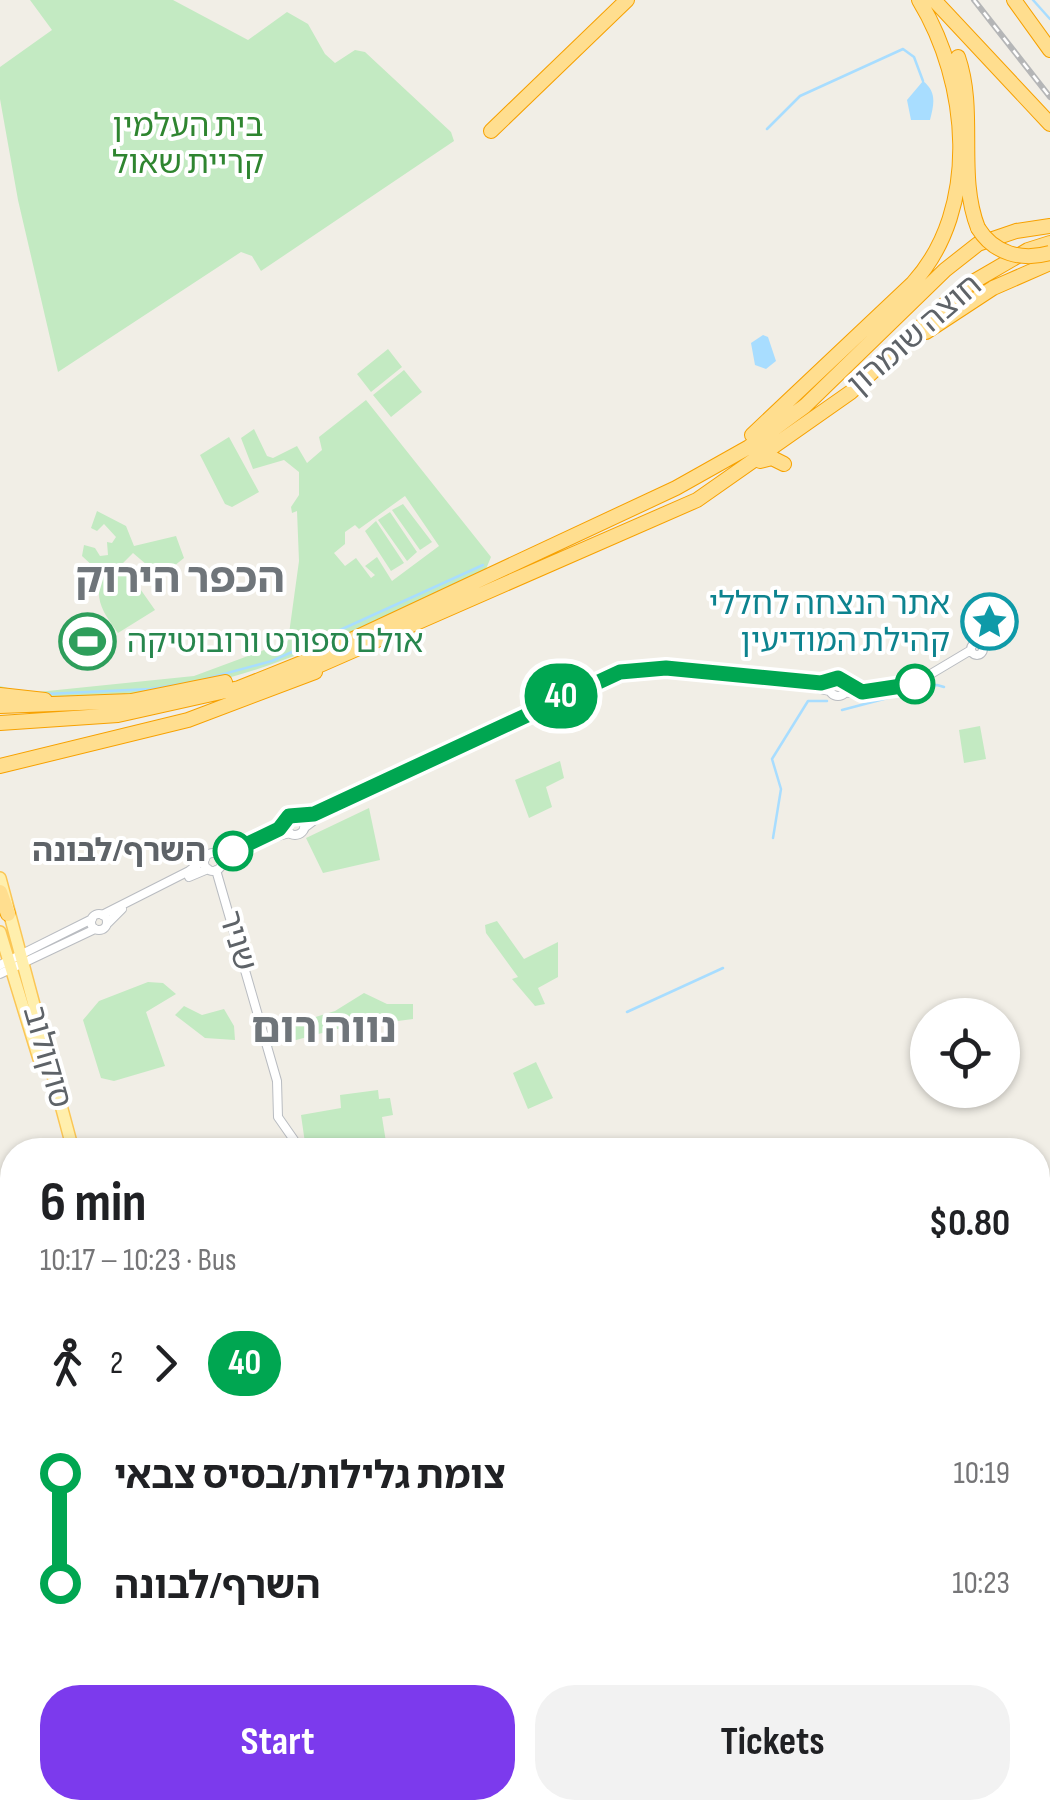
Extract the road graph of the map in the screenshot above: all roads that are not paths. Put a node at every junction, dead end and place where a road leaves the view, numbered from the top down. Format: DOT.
graph roads {
  1 [pos="628,0"];
  2 [pos="922,0"];
  3 [pos="934,0"];
  4 [pos="1014,0"];
  5 [pos="1022,0"];
  6 [pos="1050,34"];
  7 [pos="1050,50"];
  8 [pos="1050,124"];
  9 [pos="491,131"];
  10 [pos="957,168"];
  11 [pos="1050,226"];
  12 [pos="1050,242"];
  13 [pos="1050,253"];
  14 [pos="1050,265"];
  15 [pos="928,288"];
  16 [pos="852,392"];
  17 [pos="676,488"];
  18 [pos="476,582"];
  19 [pos="972,650"];
  20 [pos="348,654"];
  21 [pos="830,686"];
  22 [pos="846,688"];
  23 [pos="0,700"];
  24 [pos="131,701"];
  25 [pos="0,722"];
  26 [pos="0,730"];
  27 [pos="126,736"];
  28 [pos="0,766"];
  29 [pos="0,776"];
  30 [pos="300,816"];
  31 [pos="286,821"];
  32 [pos="304,828"];
  33 [pos="290,833"];
  34 [pos="204,859"];
  35 [pos="216,865"];
  36 [pos="0,878"];
  37 [pos="0,892"];
  38 [pos="8,914"];
  39 [pos="92,919"];
  40 [pos="105,919"];
  41 [pos="95,929"];
  42 [pos="0,932"];
  43 [pos="13,964"];
  44 [pos="62,1138"];
  45 [pos="69,1138"];
  46 [pos="292,1138"];
  1 -- 9 [label="highway"];
  2 -- 10 [label="highway"];
  2 -- 13 [label="highway, bridge"];
  3 -- 8 [label="highway"];
  4 -- 7 [label="highway"];
  5 -- 6 [label="highway"];
  10 -- 15 [label="highway"];
  10 -- 17 [label="highway"];
  11 -- 15 [label="highway"];
  12 -- 16 [label="highway, חוצה שומרון"];
  14 -- 16 [label="highway"];
  15 -- 17 [label="highway"];
  16 -- 20 [label="highway, חוצה שומרון"];
  17 -- 18 [label="highway"];
  18 -- 24 [label="highway"];
  18 -- 25 [label="highway"];
  19 -- 22 [label="street"];
  20 -- 26 [label="highway"];
  20 -- 27 [label="highway"];
  21 -- 22 [label="street"];
  21 -- 22 [label="street"];
  21 -- 30 [label="street"];
  21 -- 32 [label="street"];
  23 -- 24 [label="highway"];
  23 -- 24 [label="highway"];
  27 -- 28 [label="highway"];
  27 -- 29 [label="highway"];
  30 -- 31 [label="street"];
  30 -- 32 [label="street"];
  31 -- 33 [label="street"];
  31 -- 35 [label="street"];
  32 -- 33 [label="street"];
  33 -- 35 [label="street"];
  34 -- 35 [label="street, שניר"];
  34 -- 35 [label="street"];
  34 -- 40 [label="street"];
  35 -- 40 [label="street"];
  35 -- 46 [label="street, שניר"];
  36 -- 38 [label="main road"];
  37 -- 38 [label="highway"];
  38 -- 43 [label="main road"];
  39 -- 40 [label="street"];
  39 -- 41 [label="street"];
  39 -- 43 [label="street"];
  40 -- 41 [label="street"];
  41 -- 43 [label="street"];
  42 -- 43 [label="main road"];
  43 -- 44 [label="main road, סוקולוב"];
  43 -- 45 [label="main road, סוקולוב"];
}
